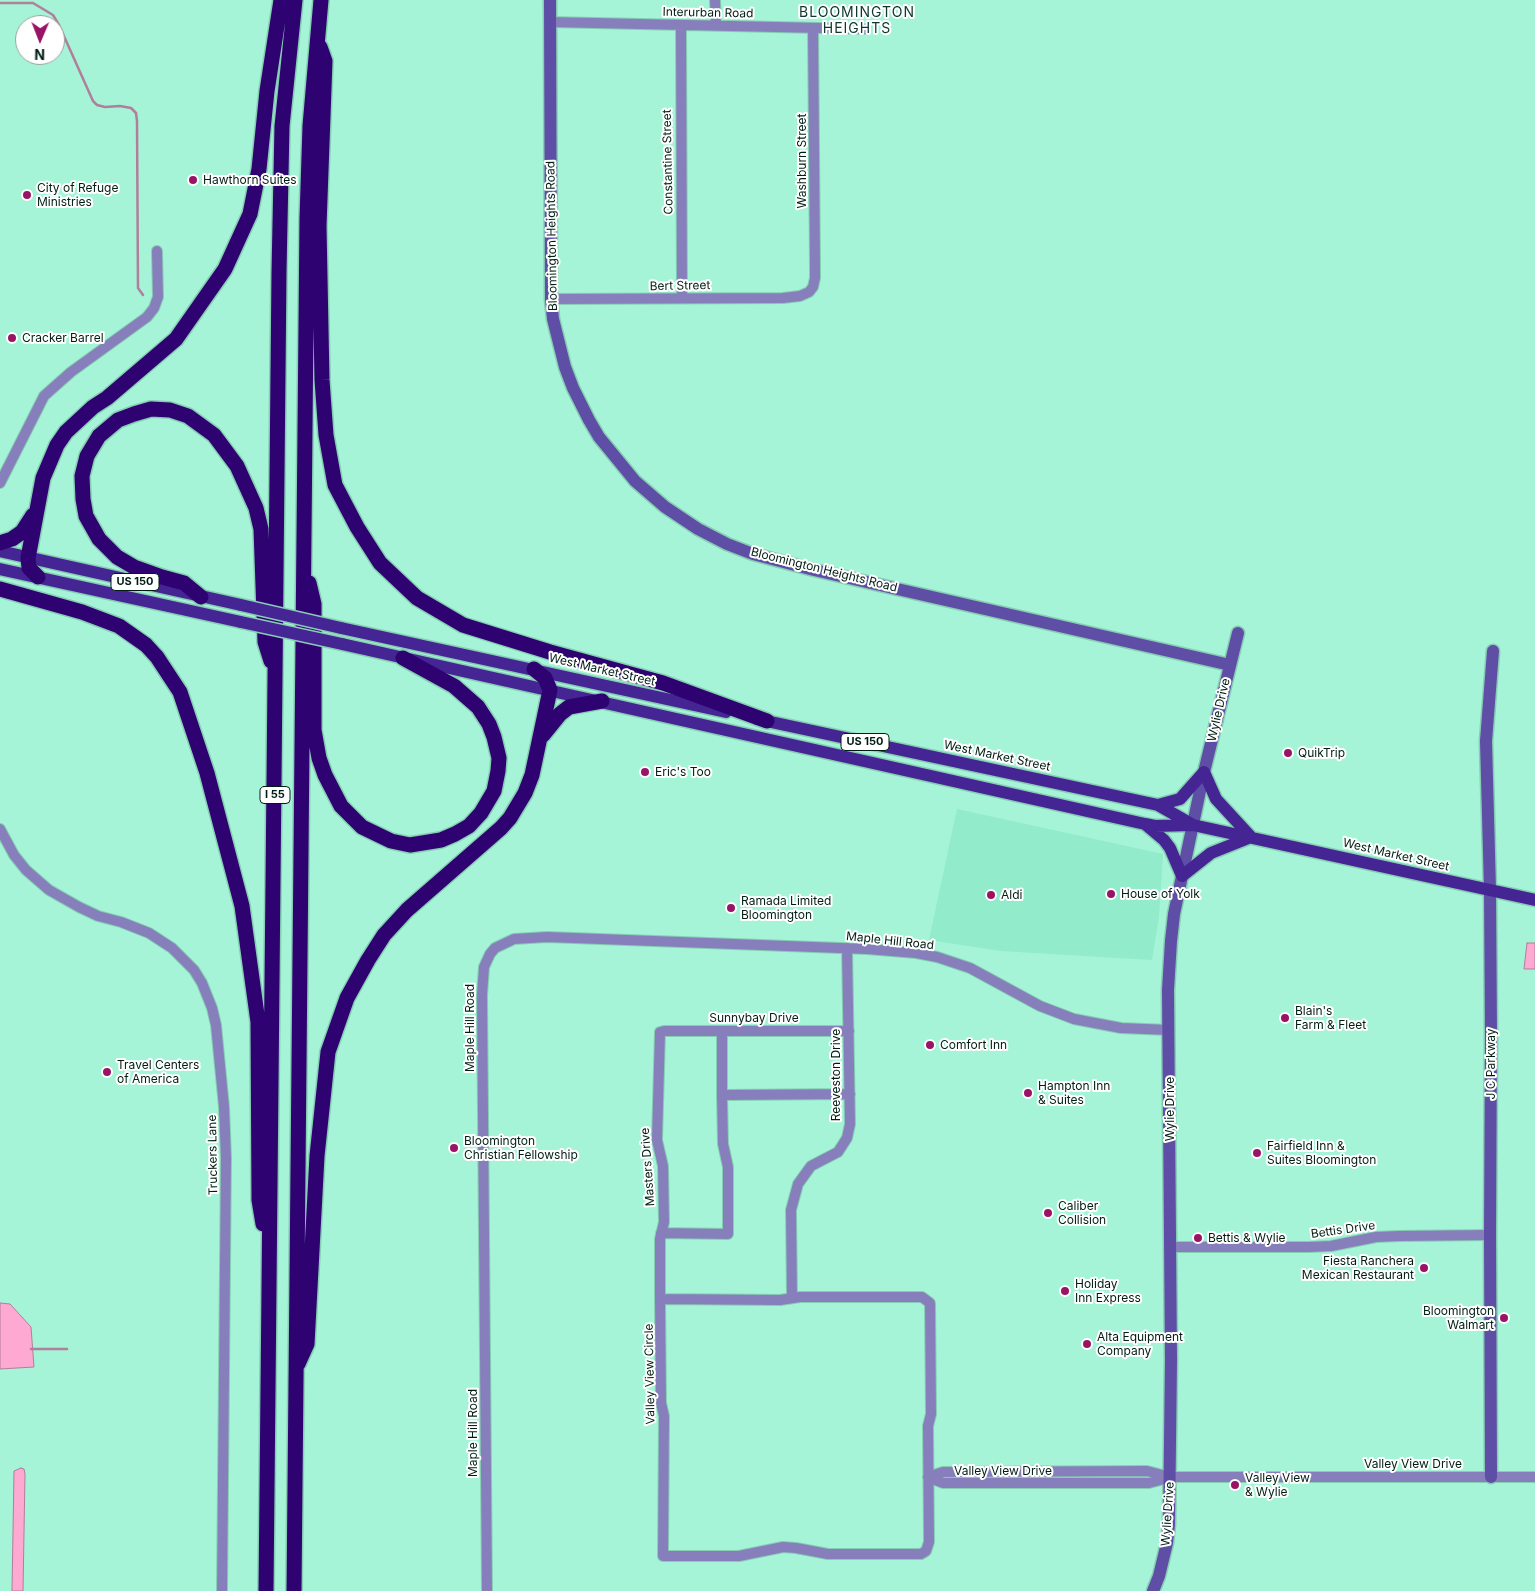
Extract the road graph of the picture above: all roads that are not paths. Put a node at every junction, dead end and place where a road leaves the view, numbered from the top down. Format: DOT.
graph roads {
  1 [pos="281,0"];
  2 [pos="294,0"];
  3 [pos="321,0"];
  4 [pos="544,0"];
  5 [pos="558,0"];
  6 [pos="715,0"];
  7 [pos="550,12"];
  8 [pos="716,25"];
  9 [pos="681,26"];
  10 [pos="813,28"];
  11 [pos="865,29"];
  12 [pos="317,35"];
  13 [pos="157,251"];
  14 [pos="808,292"];
  15 [pos="682,298"];
  16 [pos="551,299"];
  17 [pos="0,483"];
  18 [pos="36,509"];
  19 [pos="0,543"];
  20 [pos="0,551"];
  21 [pos="303,556"];
  22 [pos="28,558"];
  23 [pos="0,569"];
  24 [pos="38,577"];
  25 [pos="0,589"];
  26 [pos="201,596"];
  27 [pos="1238,633"];
  28 [pos="1493,651"];
  29 [pos="403,658"];
  30 [pos="1230,665"];
  31 [pos="534,669"];
  32 [pos="276,673"];
  33 [pos="550,690"];
  34 [pos="602,702"];
  35 [pos="767,721"];
  36 [pos="539,740"];
  37 [pos="1204,772"];
  38 [pos="1158,805"];
  39 [pos="1145,824"];
  40 [pos="1193,824"];
  41 [pos="0,830"];
  42 [pos="1251,837"];
  43 [pos="1182,876"];
  44 [pos="1490,890"];
  45 [pos="1535,900"];
  46 [pos="847,948"];
  47 [pos="1169,1030"];
  48 [pos="722,1031"];
  49 [pos="849,1031"];
  50 [pos="660,1032"];
  51 [pos="850,1094"];
  52 [pos="722,1095"];
  53 [pos="661,1233"];
  54 [pos="1490,1235"];
  55 [pos="1170,1247"];
  56 [pos="270,1269"];
  57 [pos="792,1298"];
  58 [pos="660,1299"];
  59 [pos="295,1372"];
  60 [pos="928,1477"];
  61 [pos="1170,1477"];
  62 [pos="1491,1477"];
  63 [pos="1535,1477"];
  64 [pos="222,1591"];
  65 [pos="266,1591"];
  66 [pos="294,1591"];
  67 [pos="487,1591"];
  68 [pos="1153,1591"];
  1 -- 18 [label="highway"];
  2 -- 32 [label="highway, I 55"];
  3 -- 12 [label="highway, I 55"];
  4 -- 7 [label="main road"];
  5 -- 7 [label="main road"];
  6 -- 8 [label="street"];
  7 -- 9 [label="street, Interurban Road"];
  7 -- 16 [label="main road, Bloomington Heights Road"];
  8 -- 9 [label="street, Interurban Road"];
  8 -- 10 [label="street, Interurban Road"];
  9 -- 15 [label="street, Constantine Street"];
  10 -- 11 [label="street, Interurban Road"];
  10 -- 14 [label="street, Washburn Street"];
  12 -- 21 [label="highway, I 55"];
  12 -- 35 [label="highway"];
  13 -- 17 [label="street"];
  14 -- 15 [label="street, Bert Street"];
  15 -- 16 [label="street, Bert Street"];
  16 -- 30 [label="main road, Bloomington Heights Road"];
  18 -- 19 [label="highway"];
  18 -- 22 [label="highway"];
  20 -- 22 [label="main road, West Market Street / US 150"];
  21 -- 29 [label="highway"];
  21 -- 59 [label="highway, I 55"];
  22 -- 24 [label="highway"];
  22 -- 26 [label="main road, West Market Street / US 150"];
  23 -- 24 [label="main road, West Market Street / US 150"];
  24 -- 29 [label="main road, West Market Street / US 150, bridge"];
  25 -- 56 [label="highway"];
  26 -- 31 [label="main road, West Market Street / US 150, bridge"];
  26 -- 32 [label="highway"];
  27 -- 30 [label="main road, Wylie Drive"];
  28 -- 44 [label="main road, J C Parkway"];
  29 -- 33 [label="main road, West Market Street / US 150"];
  30 -- 37 [label="main road, Wylie Drive"];
  31 -- 33 [label="highway"];
  31 -- 35 [label="main road, West Market Street / US 150"];
  32 -- 56 [label="highway, I 55"];
  33 -- 34 [label="main road, West Market Street / US 150"];
  33 -- 36 [label="highway"];
  34 -- 36 [label="highway"];
  34 -- 39 [label="main road, West Market Street / US 150"];
  35 -- 38 [label="main road, West Market Street / US 150"];
  36 -- 59 [label="highway"];
  37 -- 38 [label="main road"];
  37 -- 40 [label="main road, Wylie Drive"];
  37 -- 42 [label="main road"];
  38 -- 40 [label="main road, West Market Street / US 150"];
  39 -- 40 [label="main road, West Market Street / US 150"];
  39 -- 43 [label="main road"];
  40 -- 42 [label="main road, West Market Street / US 150"];
  40 -- 43 [label="main road, Wylie Drive"];
  41 -- 64 [label="street, Truckers Lane"];
  42 -- 43 [label="main road"];
  42 -- 44 [label="main road, West Market Street / US 150"];
  43 -- 47 [label="main road, Wylie Drive"];
  44 -- 45 [label="main road, West Market Street / US 150"];
  44 -- 54 [label="main road, J C Parkway"];
  46 -- 47 [label="street, Maple Hill Road"];
  46 -- 49 [label="street, Reeveston Drive"];
  46 -- 67 [label="street, Maple Hill Road"];
  47 -- 55 [label="main road, Wylie Drive"];
  48 -- 49 [label="street, Sunnybay Drive"];
  48 -- 50 [label="street, Sunnybay Drive"];
  48 -- 52 [label="street"];
  49 -- 51 [label="street, Reeveston Drive"];
  50 -- 53 [label="street, Masters Drive"];
  51 -- 52 [label="street"];
  51 -- 57 [label="street, Reeveston Drive"];
  52 -- 53 [label="street"];
  53 -- 58 [label="street, Masters Drive"];
  54 -- 55 [label="street, Bettis Drive"];
  54 -- 62 [label="main road, J C Parkway"];
  55 -- 61 [label="main road, Wylie Drive"];
  56 -- 65 [label="highway, I 55"];
  57 -- 58 [label="street, Valley View Circle"];
  57 -- 60 [label="street, Valley View Circle"];
  58 -- 60 [label="street, Valley View Circle"];
  59 -- 66 [label="highway, I 55"];
  60 -- 61 [label="street, Valley View Drive"];
  61 -- 62 [label="street, Valley View Drive"];
  61 -- 68 [label="main road, Wylie Drive"];
  62 -- 63 [label="street, Valley View Drive"];
}
